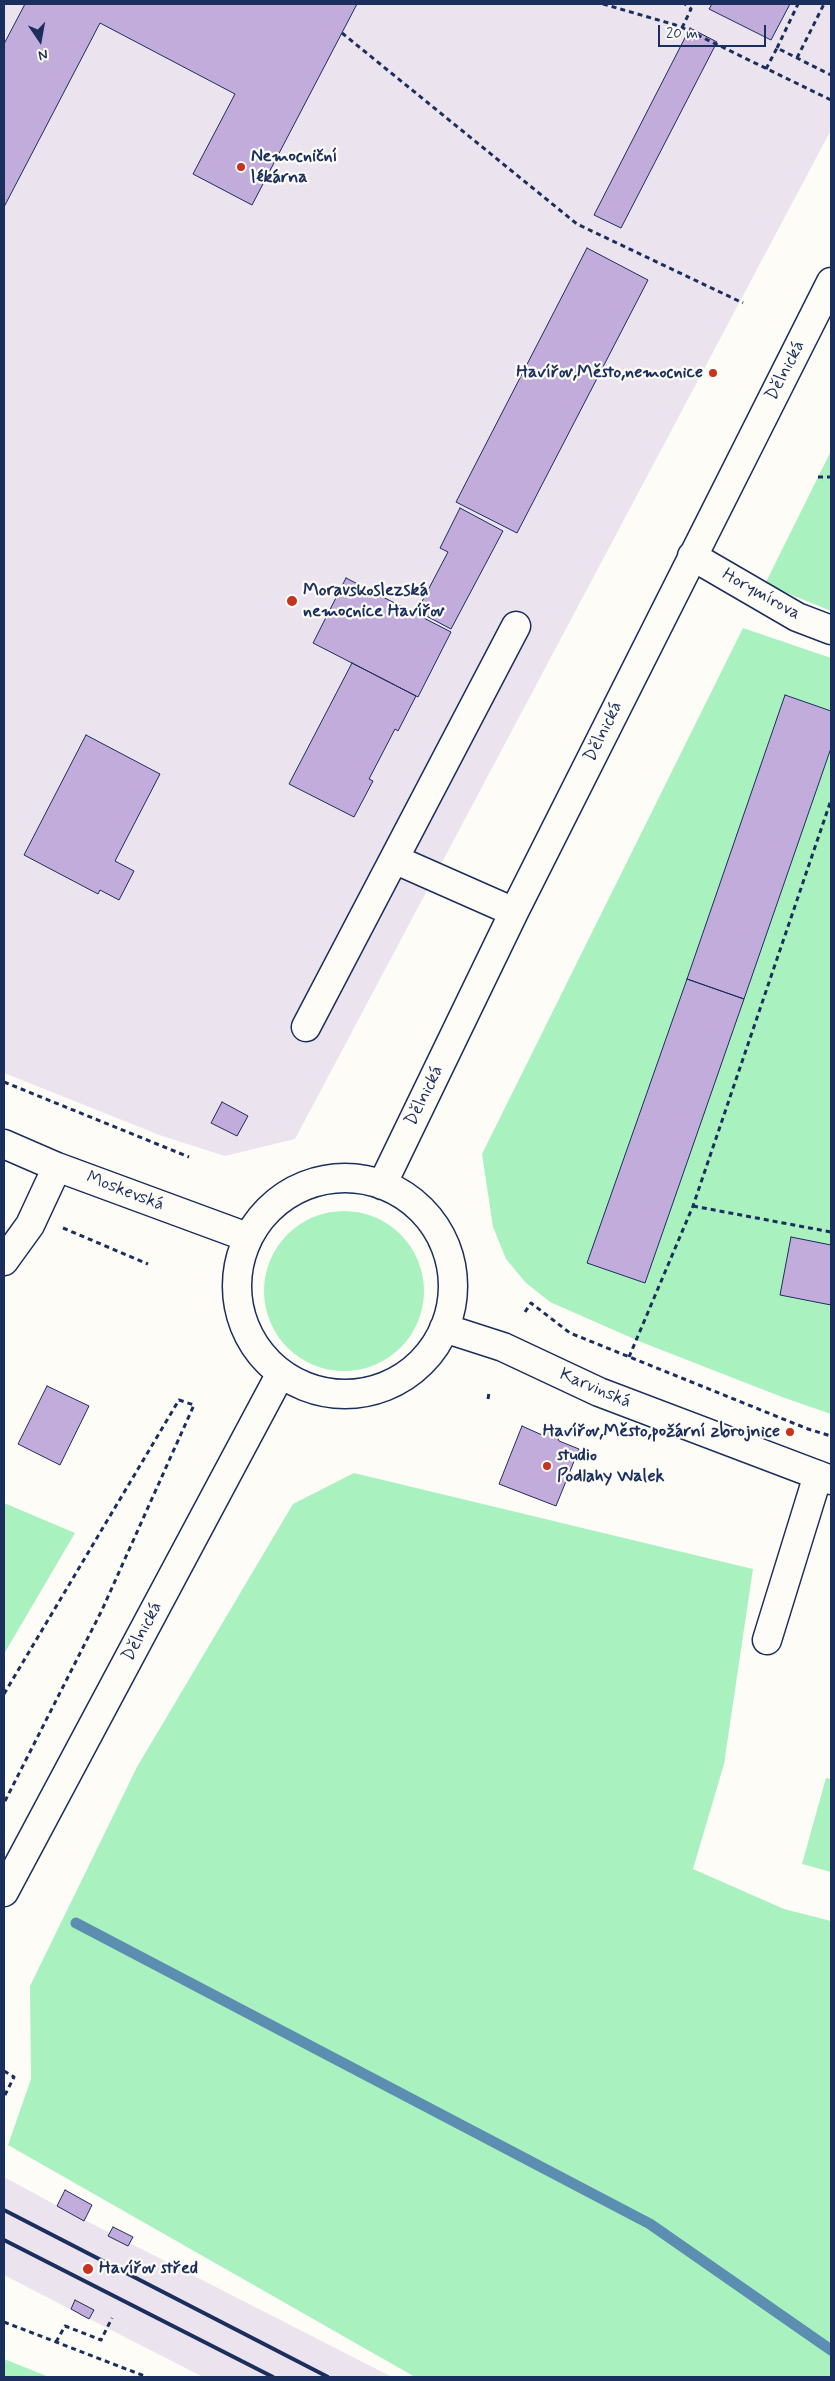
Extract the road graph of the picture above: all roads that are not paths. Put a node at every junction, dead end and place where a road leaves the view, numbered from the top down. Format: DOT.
graph roads {
  1 [pos="831,282"];
  2 [pos="692,556"];
  3 [pos="516,626"];
  4 [pos="831,630"];
  5 [pos="394,859"];
  6 [pos="514,912"];
  7 [pos="306,1027"];
  8 [pos="4,1144"];
  9 [pos="57,1167"];
  10 [pos="382,1185"];
  11 [pos="247,1237"];
  12 [pos="4,1261"];
  13 [pos="444,1328"];
  14 [pos="281,1373"];
  15 [pos="824,1478"];
  16 [pos="767,1640"];
  17 [pos="4,1892"];
  1 -- 2 [label="street, Dělnická"];
  2 -- 4 [label="street, Horymírova"];
  2 -- 6 [label="street, Dělnická"];
  3 -- 5 [label="street"];
  5 -- 6 [label="street"];
  5 -- 7 [label="street"];
  6 -- 10 [label="street, Dělnická"];
  8 -- 9 [label="street, Moskevská"];
  9 -- 11 [label="street, Moskevská"];
  9 -- 12 [label="street"];
  10 -- 11 [label="street"];
  10 -- 13 [label="street"];
  11 -- 14 [label="street"];
  13 -- 14 [label="street"];
  13 -- 15 [label="street, Karvinská"];
  14 -- 17 [label="street, Dělnická"];
  15 -- 16 [label="street"];
}
